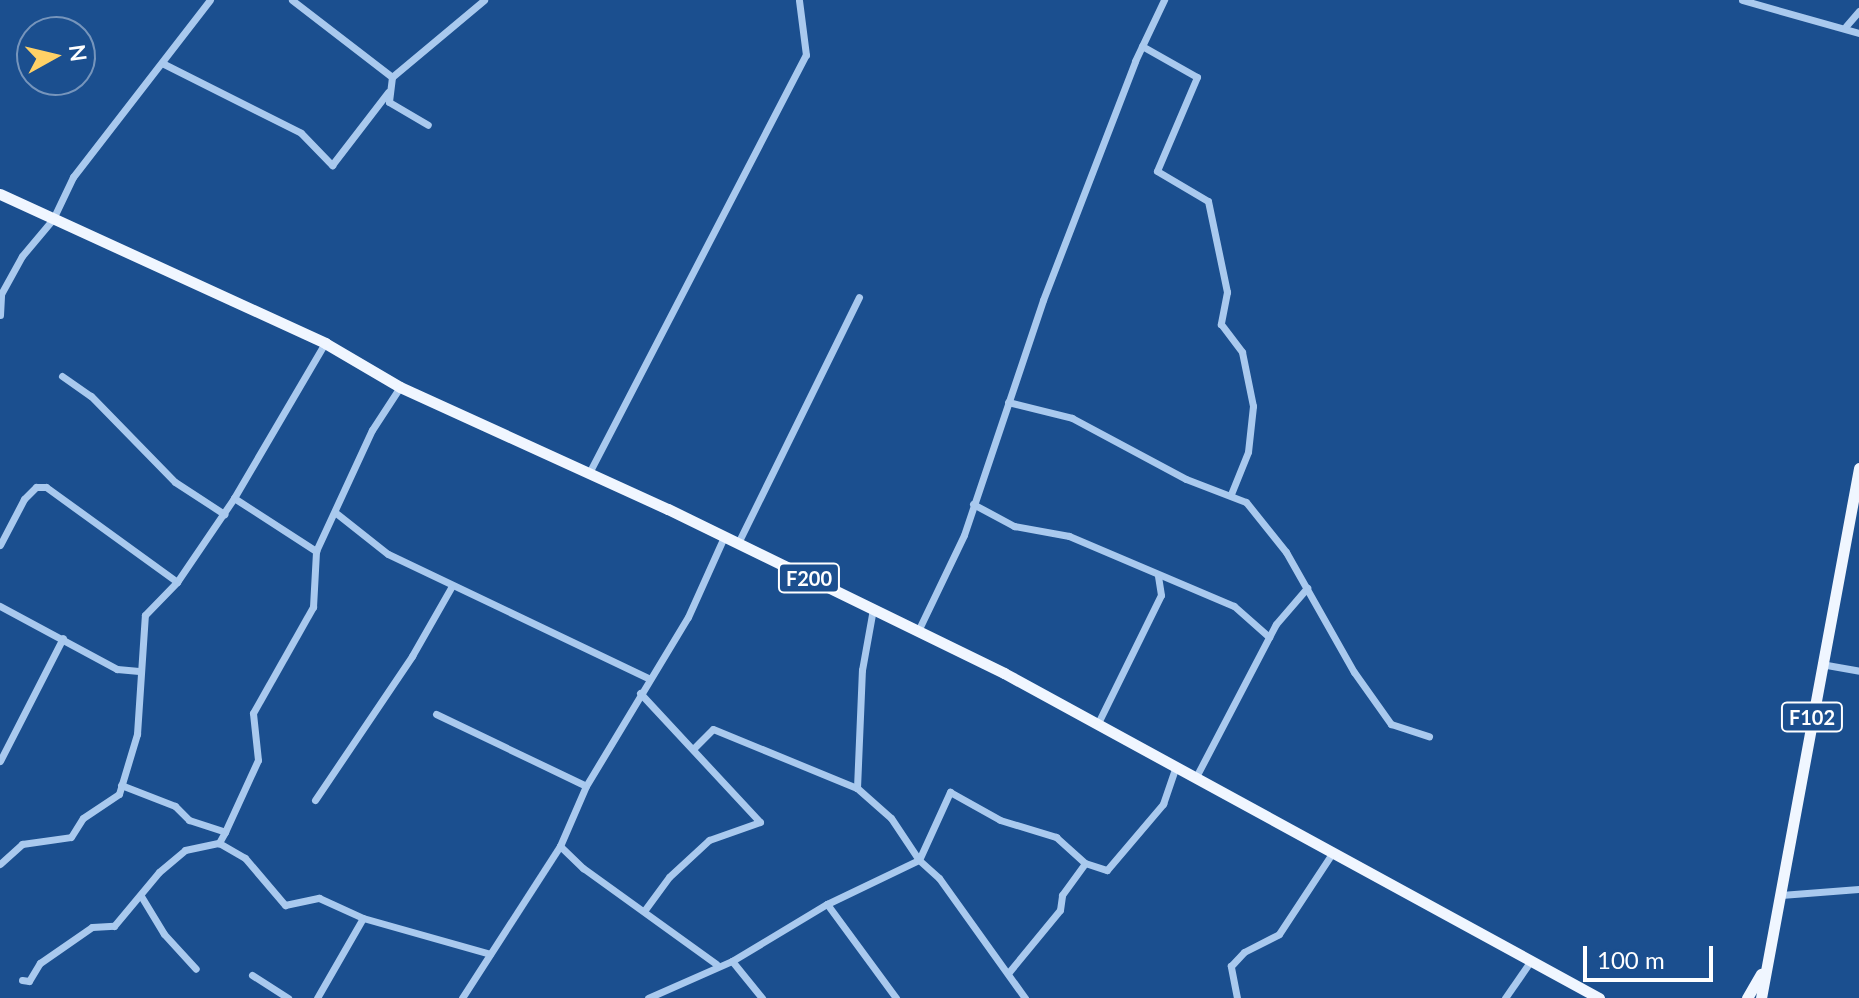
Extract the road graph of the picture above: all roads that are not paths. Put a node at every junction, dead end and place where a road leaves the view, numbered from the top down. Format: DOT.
graph roads {
  1 [pos="210,0"];
  2 [pos="292,0"];
  3 [pos="484,0"];
  4 [pos="799,0"];
  5 [pos="1164,0"];
  6 [pos="1742,0"];
  7 [pos="1859,11"];
  8 [pos="1846,26"];
  9 [pos="1859,33"];
  10 [pos="1142,46"];
  11 [pos="164,64"];
  12 [pos="392,77"];
  13 [pos="388,92"];
  14 [pos="428,125"];
  15 [pos="0,194"];
  16 [pos="53,219"];
  17 [pos="859,297"];
  18 [pos="0,315"];
  19 [pos="325,343"];
  20 [pos="62,376"];
  21 [pos="400,387"];
  22 [pos="1008,402"];
  23 [pos="1859,468"];
  24 [pos="589,473"];
  25 [pos="1231,494"];
  26 [pos="234,498"];
  27 [pos="973,504"];
  28 [pos="336,513"];
  29 [pos="224,514"];
  30 [pos="724,537"];
  31 [pos="738,543"];
  32 [pos="0,545"];
  33 [pos="316,551"];
  34 [pos="1158,575"];
  35 [pos="177,582"];
  36 [pos="452,586"];
  37 [pos="1307,588"];
  38 [pos="0,606"];
  39 [pos="873,609"];
  40 [pos="918,631"];
  41 [pos="1269,637"];
  42 [pos="63,638"];
  43 [pos="1821,664"];
  44 [pos="139,671"];
  45 [pos="1859,671"];
  46 [pos="648,678"];
  47 [pos="640,693"];
  48 [pos="436,714"];
  49 [pos="1099,721"];
  50 [pos="1429,736"];
  51 [pos="695,747"];
  52 [pos="0,761"];
  53 [pos="1177,764"];
  54 [pos="1197,775"];
  55 [pos="121,785"];
  56 [pos="586,786"];
  57 [pos="857,788"];
  58 [pos="315,800"];
  59 [pos="225,832"];
  60 [pos="219,843"];
  61 [pos="560,846"];
  62 [pos="1334,850"];
  63 [pos="919,860"];
  64 [pos="1085,863"];
  65 [pos="0,864"];
  66 [pos="1859,889"];
  67 [pos="1781,895"];
  68 [pos="141,896"];
  69 [pos="827,904"];
  70 [pos="644,911"];
  71 [pos="363,918"];
  72 [pos="490,954"];
  73 [pos="732,961"];
  74 [pos="1530,962"];
  75 [pos="716,964"];
  76 [pos="1766,967"];
  77 [pos="196,969"];
  78 [pos="1009,972"];
  79 [pos="252,975"];
  80 [pos="22,980"];
  81 [pos="288,998"];
  82 [pos="317,998"];
  83 [pos="462,998"];
  84 [pos="648,998"];
  85 [pos="762,998"];
  86 [pos="896,998"];
  87 [pos="1025,998"];
  88 [pos="1237,998"];
  89 [pos="1505,998"];
  90 [pos="1599,998"];
  91 [pos="1747,998"];
  92 [pos="1761,998"];
  1 -- 11 [label="street"];
  2 -- 12 [label="street"];
  3 -- 12 [label="street"];
  4 -- 24 [label="street"];
  5 -- 10 [label="street"];
  6 -- 8 [label="street"];
  7 -- 8 [label="street"];
  8 -- 9 [label="street"];
  10 -- 22 [label="street"];
  10 -- 25 [label="street"];
  11 -- 13 [label="street"];
  11 -- 16 [label="street"];
  12 -- 13 [label="street"];
  13 -- 14 [label="street"];
  15 -- 16 [label="main road, F200"];
  16 -- 18 [label="street"];
  16 -- 19 [label="main road, F200"];
  17 -- 31 [label="street"];
  19 -- 21 [label="main road, F200"];
  19 -- 26 [label="street"];
  20 -- 29 [label="street"];
  21 -- 24 [label="main road, F200"];
  21 -- 28 [label="street"];
  22 -- 25 [label="street"];
  22 -- 27 [label="street"];
  23 -- 43 [label="main road, F102"];
  24 -- 30 [label="main road, F200"];
  25 -- 37 [label="street"];
  26 -- 29 [label="street"];
  26 -- 33 [label="street"];
  27 -- 34 [label="street"];
  27 -- 40 [label="street"];
  28 -- 33 [label="street"];
  28 -- 36 [label="street"];
  29 -- 35 [label="street"];
  30 -- 31 [label="main road, F200"];
  30 -- 46 [label="street"];
  31 -- 39 [label="main road, F200"];
  32 -- 35 [label="street"];
  33 -- 59 [label="street"];
  34 -- 41 [label="street"];
  34 -- 49 [label="street"];
  35 -- 44 [label="street"];
  36 -- 46 [label="street"];
  36 -- 58 [label="street"];
  37 -- 41 [label="street"];
  37 -- 50 [label="street"];
  38 -- 42 [label="street"];
  39 -- 40 [label="main road, F200"];
  39 -- 57 [label="street"];
  40 -- 49 [label="main road, F200"];
  41 -- 54 [label="street"];
  42 -- 44 [label="street"];
  42 -- 52 [label="street"];
  43 -- 45 [label="street"];
  43 -- 67 [label="main road, F102"];
  44 -- 55 [label="street"];
  46 -- 47 [label="street"];
  47 -- 51 [label="street"];
  47 -- 56 [label="street"];
  48 -- 56 [label="street"];
  49 -- 53 [label="main road, F200"];
  51 -- 57 [label="street"];
  51 -- 70 [label="street"];
  53 -- 54 [label="main road, F200"];
  53 -- 64 [label="street"];
  54 -- 62 [label="main road, F200"];
  55 -- 59 [label="street"];
  55 -- 65 [label="street"];
  56 -- 61 [label="street"];
  57 -- 63 [label="street"];
  59 -- 60 [label="street"];
  60 -- 68 [label="street"];
  60 -- 71 [label="street"];
  61 -- 70 [label="street"];
  61 -- 72 [label="street"];
  62 -- 74 [label="main road, F200"];
  62 -- 88 [label="street"];
  63 -- 64 [label="street"];
  63 -- 69 [label="street"];
  63 -- 78 [label="street"];
  64 -- 78 [label="street"];
  66 -- 67 [label="street"];
  67 -- 76 [label="main road, F102"];
  68 -- 77 [label="street"];
  68 -- 80 [label="street"];
  69 -- 73 [label="street"];
  69 -- 86 [label="street"];
  70 -- 75 [label="street"];
  71 -- 72 [label="street"];
  71 -- 82 [label="street"];
  72 -- 83 [label="street"];
  73 -- 75 [label="street"];
  73 -- 85 [label="street"];
  74 -- 89 [label="street"];
  74 -- 90 [label="main road, F200"];
  75 -- 84 [label="street"];
  76 -- 91 [label="main road, F102"];
  76 -- 92 [label="main road, F102"];
  78 -- 87 [label="street"];
  79 -- 81 [label="street"];
}
